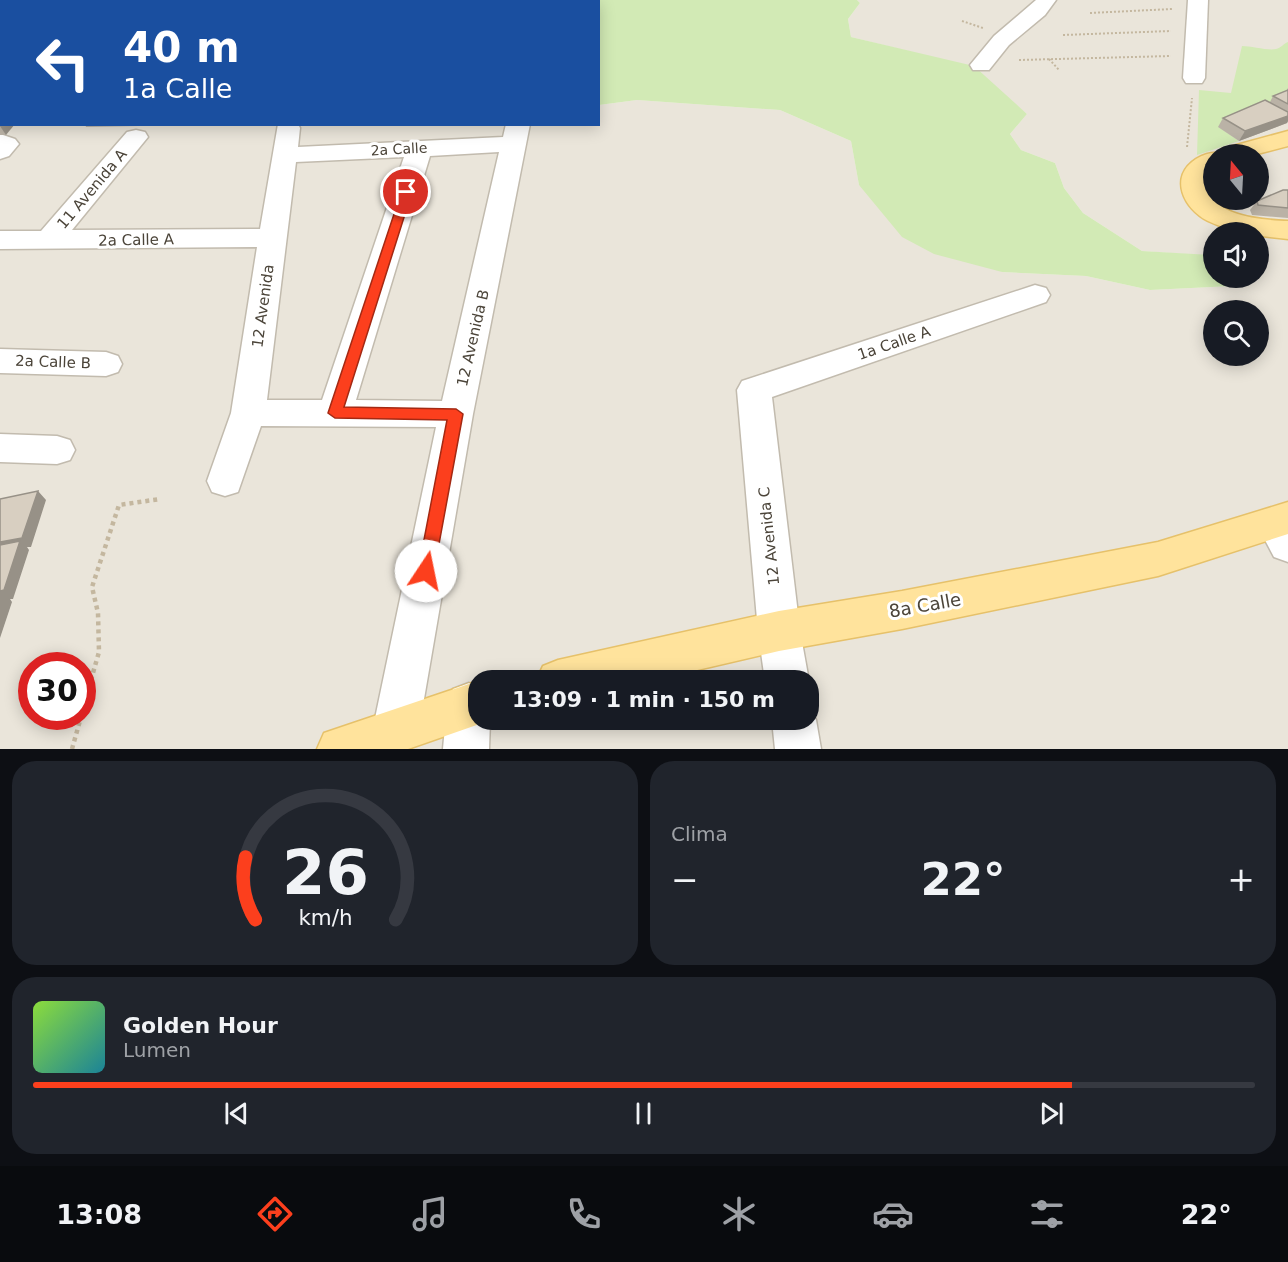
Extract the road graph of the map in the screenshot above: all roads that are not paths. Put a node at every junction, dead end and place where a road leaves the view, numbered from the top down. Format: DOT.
graph roads {
  1 [pos="1046,0"];
  2 [pos="1198,4"];
  3 [pos="981,65"];
  4 [pos="1194,78"];
  5 [pos="516,134"];
  6 [pos="136,137"];
  7 [pos="1288,138"];
  8 [pos="286,142"];
  9 [pos="1267,144"];
  10 [pos="420,148"];
  11 [pos="1203,170"];
  12 [pos="1203,202"];
  13 [pos="1212,210"];
  14 [pos="1288,230"];
  15 [pos="272,238"];
  16 [pos="0,240"];
  17 [pos="48,241"];
  18 [pos="1035,295"];
  19 [pos="0,361"];
  20 [pos="106,364"];
  21 [pos="754,390"];
  22 [pos="248,413"];
  23 [pos="335,413"];
  24 [pos="456,414"];
  25 [pos="0,448"];
  26 [pos="57,450"];
  27 [pos="225,481"];
  28 [pos="1284,529"];
  29 [pos="779,631"];
  30 [pos="607,670"];
  31 [pos="785,670"];
  32 [pos="468,706"];
  33 [pos="396,728"];
  34 [pos="469,730"];
  35 [pos="795,730"];
  36 [pos="340,749"];
  37 [pos="466,749"];
  38 [pos="798,749"];
  1 -- 3 [label="street"];
  2 -- 4 [label="street"];
  5 -- 10 [label="street, 2a Calle"];
  5 -- 24 [label="street, 12 Avenida B"];
  6 -- 17 [label="street, 11 Avenida A"];
  7 -- 9 [label="main road"];
  8 -- 10 [label="street, 2a Calle"];
  8 -- 15 [label="street, 12 Avenida"];
  10 -- 23 [label="street"];
  11 -- 12 [label="main road"];
  13 -- 14 [label="main road"];
  15 -- 17 [label="street, 2a Calle A"];
  15 -- 22 [label="street, 12 Avenida"];
  16 -- 17 [label="street, 2a Calle A"];
  18 -- 21 [label="street, 1a Calle A"];
  19 -- 20 [label="street, 2a Calle B"];
  21 -- 29 [label="street, 12 Avenida C"];
  22 -- 23 [label="street"];
  22 -- 27 [label="street, 12 Avenida"];
  23 -- 24 [label="street"];
  24 -- 33 [label="street, 12 Avenida B"];
  25 -- 26 [label="street"];
  28 -- 29 [label="main road, 8a Calle"];
  29 -- 30 [label="main road, 8a Calle"];
  29 -- 31 [label="street, 12 Avenida C"];
  32 -- 33 [label="main road"];
  33 -- 36 [label="main road"];
  34 -- 37 [label="street"];
  35 -- 38 [label="street"];
}
